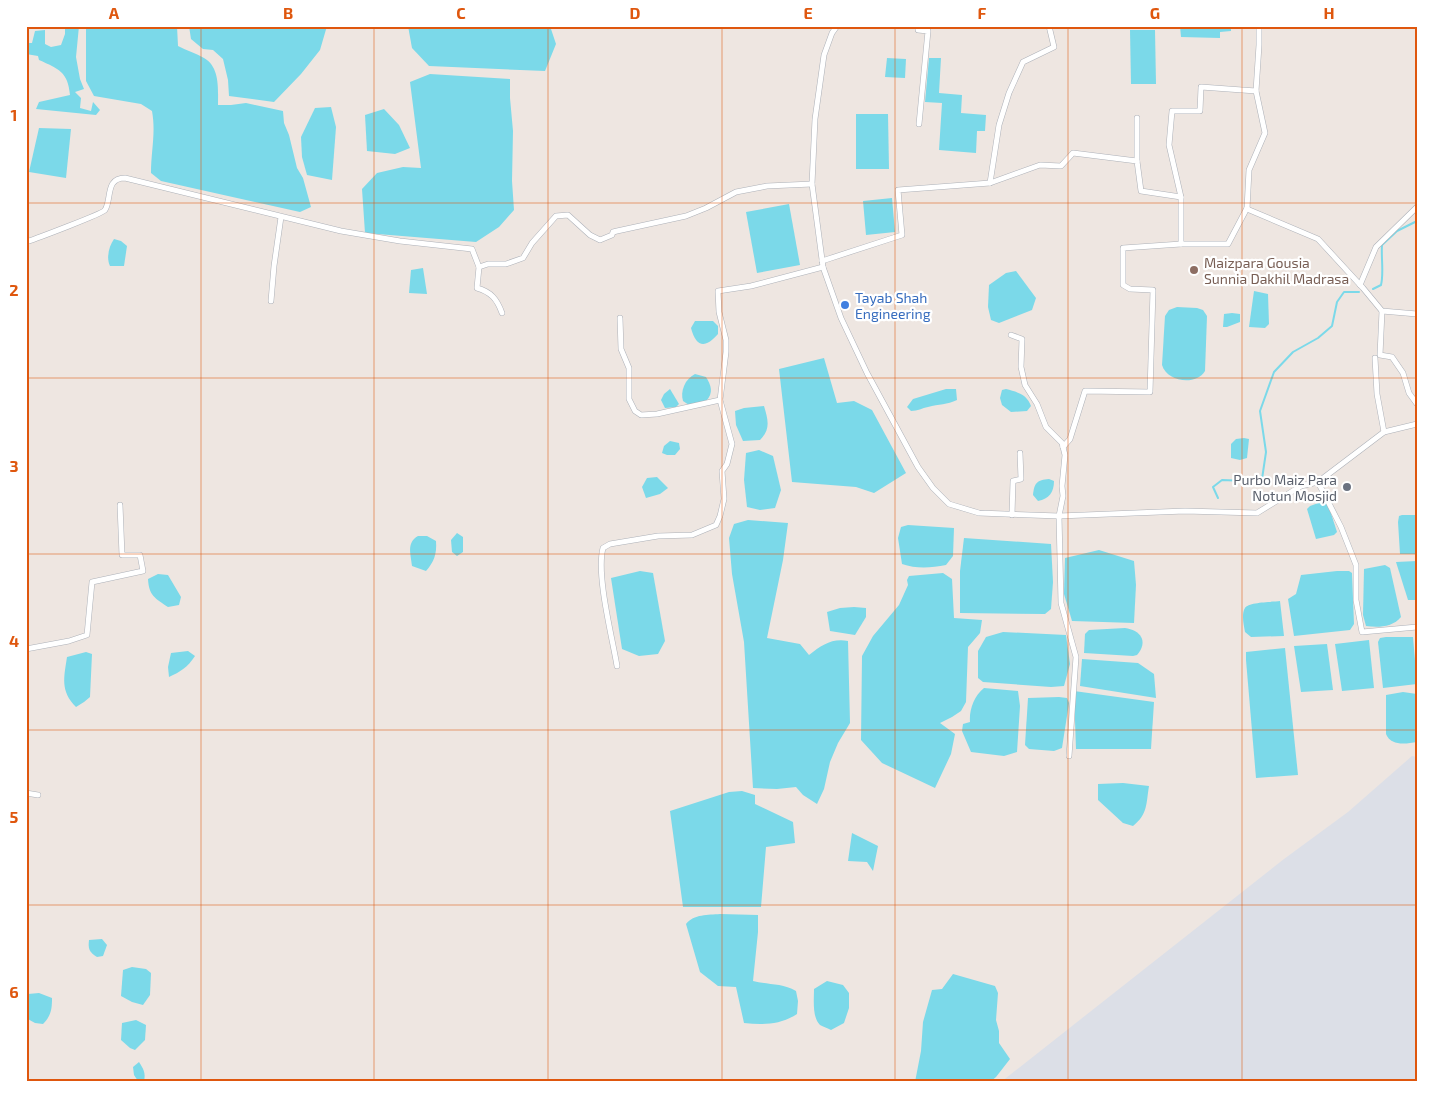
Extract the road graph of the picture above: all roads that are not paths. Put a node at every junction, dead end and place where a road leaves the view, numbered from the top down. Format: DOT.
graph roads {
  1 [pos="837,26"];
  2 [pos="918,26"];
  3 [pos="1050,26"];
  4 [pos="1259,26"];
  5 [pos="1256,90"];
  6 [pos="1137,118"];
  7 [pos="919,124"];
  8 [pos="1138,161"];
  9 [pos="990,183"];
  10 [pos="812,184"];
  11 [pos="1181,197"];
  12 [pos="1417,207"];
  13 [pos="1248,208"];
  14 [pos="281,216"];
  15 [pos="26,242"];
  16 [pos="1181,244"];
  17 [pos="822,261"];
  18 [pos="479,267"];
  19 [pos="823,267"];
  20 [pos="1360,285"];
  21 [pos="270,301"];
  22 [pos="1382,311"];
  23 [pos="502,313"];
  24 [pos="1417,314"];
  25 [pos="620,318"];
  26 [pos="1011,335"];
  27 [pos="1376,358"];
  28 [pos="720,400"];
  29 [pos="1417,404"];
  30 [pos="1417,424"];
  31 [pos="1384,432"];
  32 [pos="1063,447"];
  33 [pos="1020,453"];
  34 [pos="1318,482"];
  35 [pos="120,504"];
  36 [pos="1012,515"];
  37 [pos="1058,516"];
  38 [pos="1417,627"];
  39 [pos="26,649"];
  40 [pos="617,666"];
  41 [pos="1069,756"];
  42 [pos="26,793"];
  43 [pos="38,795"];
  1 -- 10 [label="street"];
  2 -- 7 [label="street"];
  3 -- 9 [label="street"];
  4 -- 5 [label="street"];
  5 -- 11 [label="street"];
  5 -- 13 [label="street"];
  6 -- 8 [label="street"];
  8 -- 9 [label="street"];
  8 -- 11 [label="street"];
  9 -- 17 [label="street"];
  10 -- 17 [label="street"];
  10 -- 18 [label="street"];
  11 -- 16 [label="street"];
  12 -- 20 [label="street"];
  13 -- 16 [label="street"];
  13 -- 20 [label="street"];
  14 -- 15 [label="street"];
  14 -- 18 [label="street"];
  14 -- 21 [label="street"];
  16 -- 32 [label="street"];
  17 -- 19 [label="street"];
  18 -- 23 [label="street"];
  19 -- 28 [label="street"];
  19 -- 36 [label="street"];
  20 -- 22 [label="street"];
  22 -- 24 [label="street"];
  22 -- 29 [label="street"];
  25 -- 28 [label="street"];
  26 -- 32 [label="street"];
  27 -- 31 [label="street"];
  28 -- 40 [label="street"];
  30 -- 31 [label="street"];
  31 -- 34 [label="street"];
  32 -- 37 [label="street"];
  33 -- 36 [label="street"];
  34 -- 37 [label="street"];
  34 -- 38 [label="street"];
  35 -- 39 [label="street"];
  36 -- 37 [label="street"];
  37 -- 41 [label="street"];
  42 -- 43 [label="street"];
}
